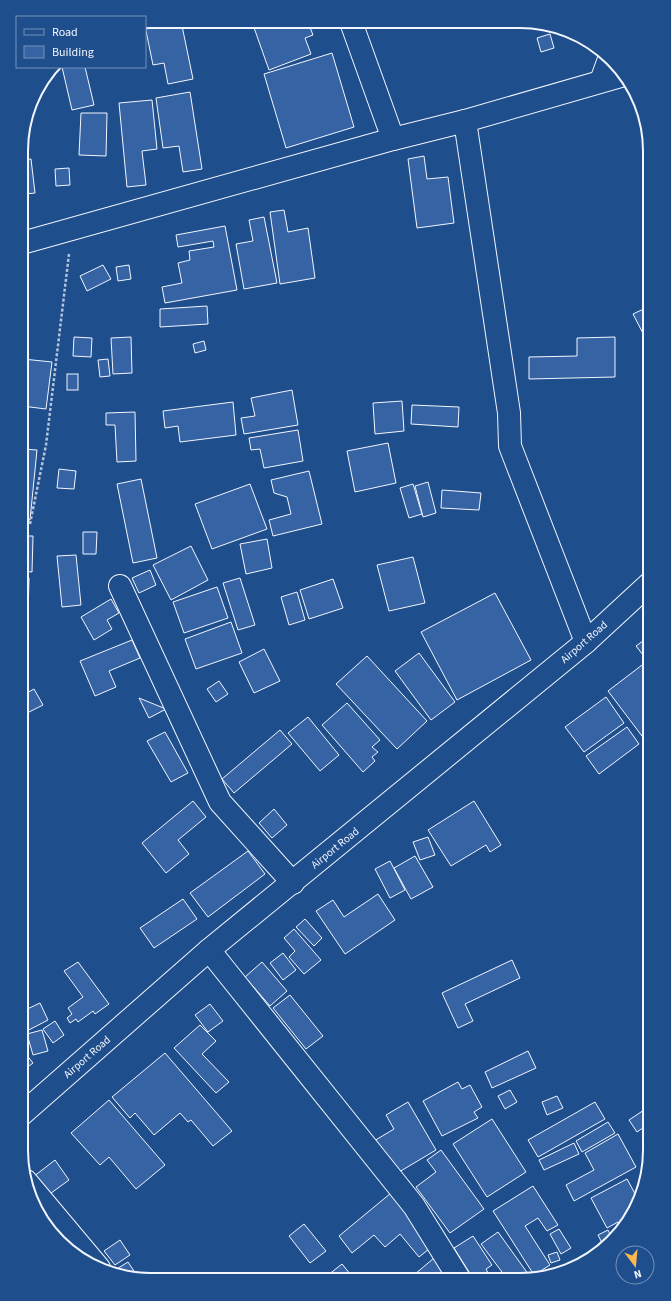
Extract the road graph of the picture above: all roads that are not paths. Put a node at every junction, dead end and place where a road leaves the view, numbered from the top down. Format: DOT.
graph roads {
  1 [pos="353,28"];
  2 [pos="610,68"];
  3 [pos="611,78"];
  4 [pos="466,121"];
  5 [pos="393,139"];
  6 [pos="28,242"];
  7 [pos="120,586"];
  8 [pos="643,589"];
  9 [pos="586,642"];
  10 [pos="293,883"];
  11 [pos="208,950"];
  12 [pos="28,1109"];
  13 [pos="36,1192"];
  14 [pos="90,1258"];
  15 [pos="456,1273"];
  1 -- 5 [label="street"];
  2 -- 3 [label="street"];
  3 -- 4 [label="street"];
  4 -- 5 [label="street"];
  4 -- 9 [label="street"];
  5 -- 6 [label="street"];
  7 -- 10 [label="street"];
  8 -- 9 [label="street, Airport Road"];
  9 -- 10 [label="street, Airport Road"];
  10 -- 11 [label="street, Airport Road"];
  11 -- 12 [label="street, Airport Road"];
  11 -- 15 [label="street"];
  13 -- 14 [label="street"];
}
